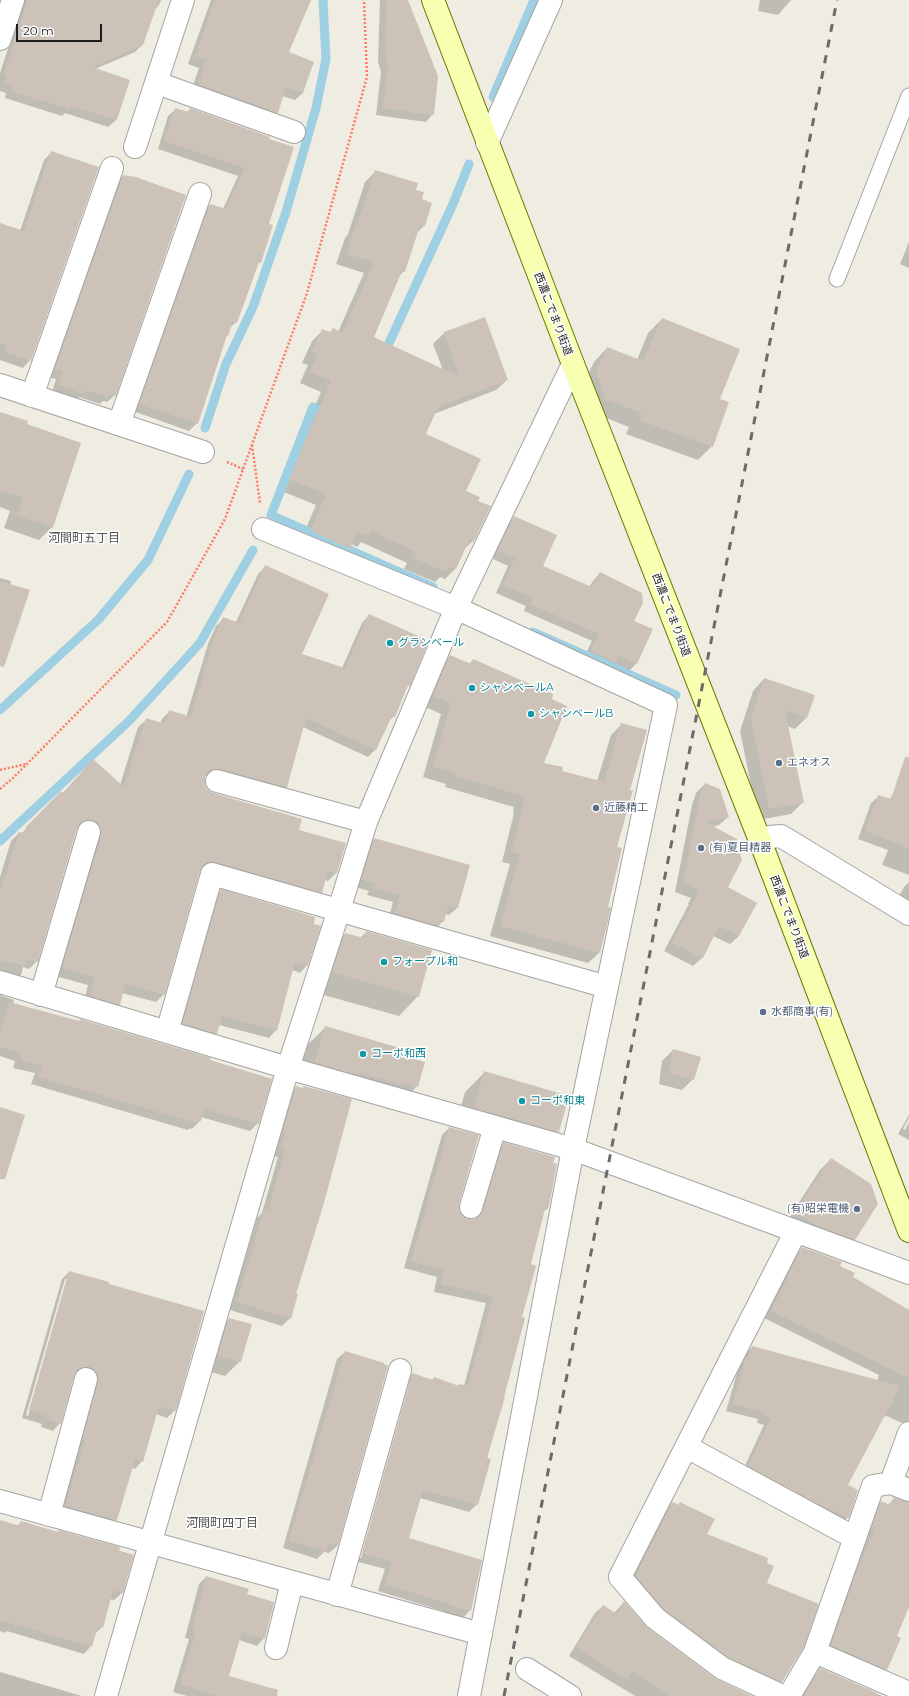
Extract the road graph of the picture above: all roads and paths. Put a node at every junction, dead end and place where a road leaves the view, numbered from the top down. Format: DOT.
graph roads {
  1 [pos="13,0"];
  2 [pos="183,0"];
  3 [pos="364,0"];
  4 [pos="433,0"];
  5 [pos="551,0"];
  6 [pos="0,39"];
  7 [pos="157,83"];
  8 [pos="909,96"];
  9 [pos="294,132"];
  10 [pos="487,143"];
  11 [pos="135,147"];
  12 [pos="112,168"];
  13 [pos="200,194"];
  14 [pos="838,279"];
  15 [pos="573,364"];
  16 [pos="0,385"];
  17 [pos="32,396"];
  18 [pos="119,424"];
  19 [pos="252,444"];
  20 [pos="203,452"];
  21 [pos="263,529"];
  22 [pos="456,608"];
  23 [pos="27,764"];
  24 [pos="0,770"];
  25 [pos="217,781"];
  26 [pos="0,789"];
  27 [pos="366,822"];
  28 [pos="89,832"];
  29 [pos="759,838"];
  30 [pos="339,910"];
  31 [pos="909,914"];
  32 [pos="0,982"];
  33 [pos="607,987"];
  34 [pos="41,995"];
  35 [pos="167,1032"];
  36 [pos="288,1068"];
  37 [pos="495,1127"];
  38 [pos="574,1149"];
  39 [pos="471,1207"];
  40 [pos="796,1231"];
  41 [pos="909,1231"];
  42 [pos="909,1272"];
  43 [pos="400,1370"];
  44 [pos="86,1379"];
  45 [pos="909,1433"];
  46 [pos="687,1447"];
  47 [pos="900,1487"];
  48 [pos="0,1501"];
  49 [pos="49,1515"];
  50 [pos="855,1538"];
  51 [pos="150,1544"];
  52 [pos="292,1582"];
  53 [pos="337,1594"];
  54 [pos="481,1634"];
  55 [pos="276,1648"];
  56 [pos="815,1652"];
  57 [pos="527,1669"];
  58 [pos="909,1693"];
  59 [pos="106,1696"];
  60 [pos="469,1696"];
  61 [pos="570,1696"];
  62 [pos="782,1696"];
  63 [pos="788,1696"];
  1 -- 6 [label="street"];
  2 -- 7 [label="street"];
  3 -- 19 [label="path"];
  4 -- 10 [label="street, 西濃こでまり街道"];
  5 -- 10 [label="street"];
  7 -- 9 [label="street"];
  7 -- 11 [label="street"];
  8 -- 14 [label="lane"];
  10 -- 15 [label="street, 西濃こでまり街道"];
  12 -- 17 [label="street"];
  13 -- 18 [label="street"];
  15 -- 22 [label="street"];
  15 -- 29 [label="street, 西濃こでまり街道"];
  16 -- 17 [label="street"];
  17 -- 18 [label="street"];
  18 -- 20 [label="street"];
  19 -- 21 [label="path"];
  19 -- 23 [label="path"];
  21 -- 22 [label="street"];
  22 -- 27 [label="street"];
  22 -- 33 [label="street"];
  23 -- 24 [label="path"];
  23 -- 26 [label="path"];
  25 -- 27 [label="street"];
  27 -- 30 [label="street"];
  28 -- 34 [label="street"];
  29 -- 31 [label="street"];
  29 -- 41 [label="street, 西濃こでまり街道"];
  30 -- 33 [label="street"];
  30 -- 35 [label="street"];
  30 -- 36 [label="street"];
  32 -- 34 [label="street"];
  33 -- 38 [label="street"];
  34 -- 35 [label="street"];
  35 -- 36 [label="street"];
  36 -- 37 [label="street"];
  36 -- 51 [label="street"];
  37 -- 38 [label="street"];
  37 -- 39 [label="street"];
  38 -- 40 [label="street"];
  38 -- 54 [label="street"];
  40 -- 42 [label="street"];
  40 -- 46 [label="street"];
  43 -- 53 [label="street"];
  44 -- 49 [label="street"];
  45 -- 47 [label="street"];
  46 -- 50 [label="street"];
  46 -- 62 [label="street"];
  47 -- 50 [label="street"];
  48 -- 49 [label="street"];
  49 -- 51 [label="street"];
  50 -- 56 [label="street"];
  51 -- 52 [label="street"];
  51 -- 59 [label="street"];
  52 -- 53 [label="street"];
  52 -- 55 [label="street"];
  53 -- 54 [label="street"];
  54 -- 60 [label="street"];
  56 -- 58 [label="street"];
  56 -- 63 [label="street"];
  57 -- 61 [label="street"];
}
